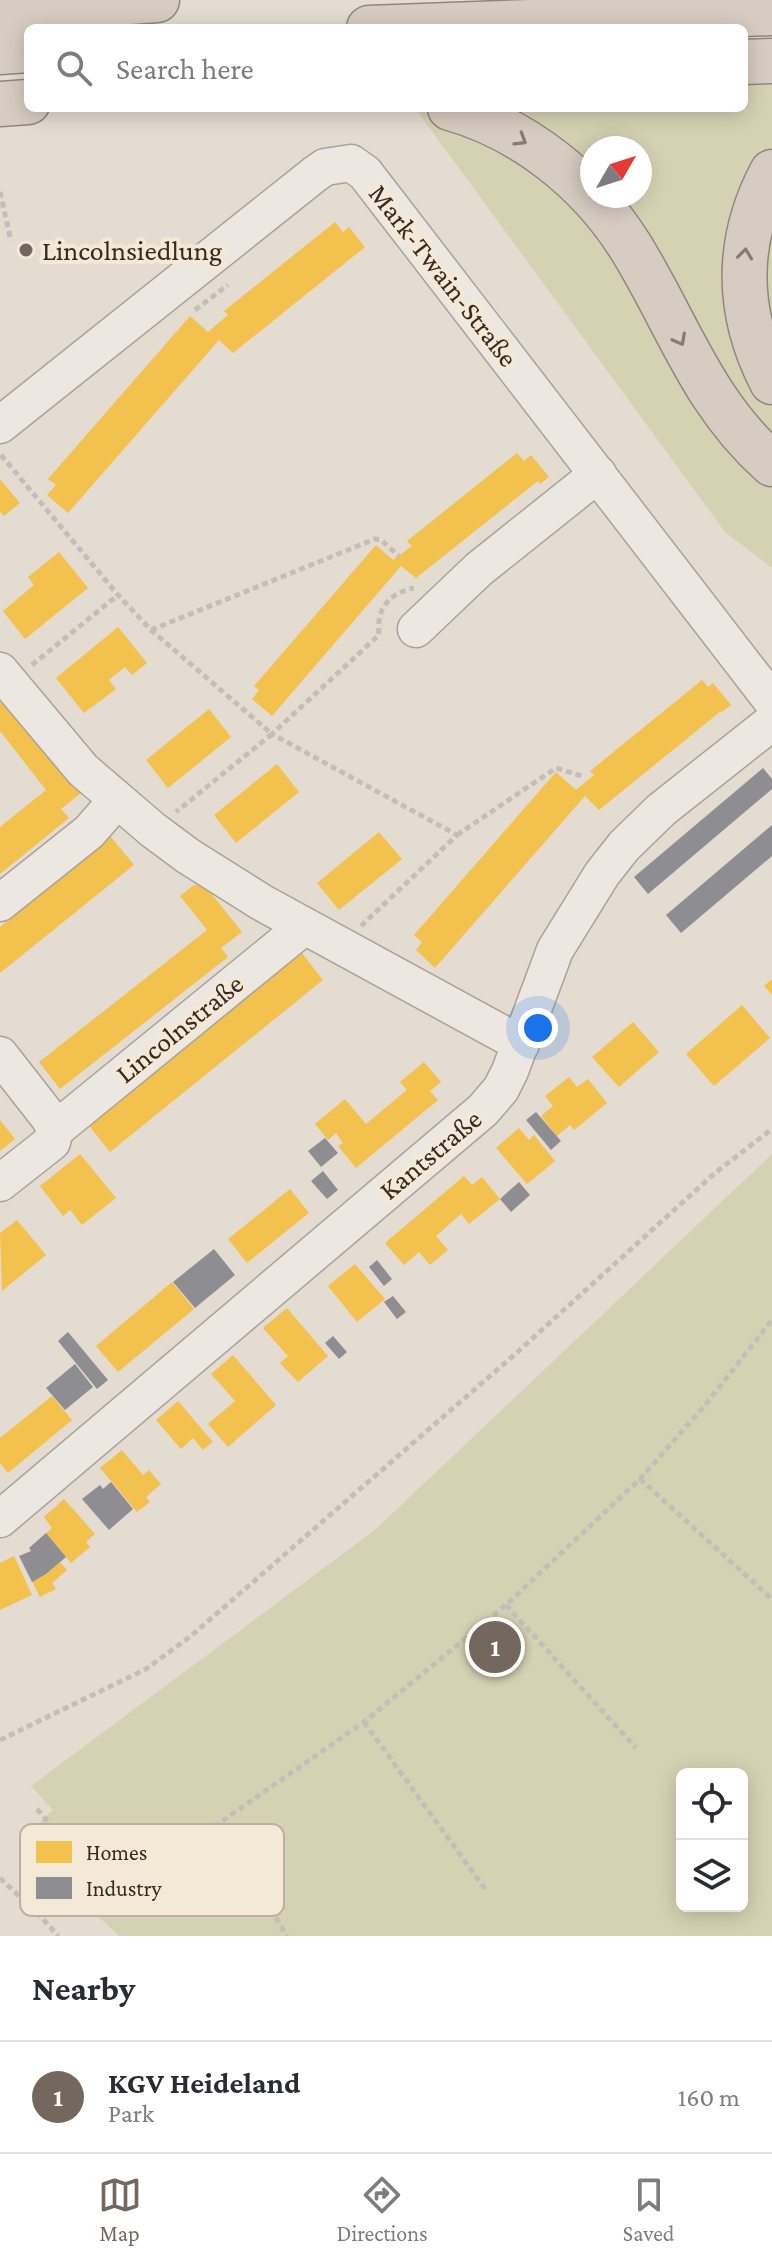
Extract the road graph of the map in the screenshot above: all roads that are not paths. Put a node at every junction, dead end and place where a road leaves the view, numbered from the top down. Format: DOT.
graph roads {
  1 [pos="157,0"];
  2 [pos="0,11"];
  3 [pos="772,13"];
  4 [pos="476,24"];
  5 [pos="24,50"];
  6 [pos="0,52"];
  7 [pos="772,61"];
  8 [pos="748,62"];
  9 [pos="24,102"];
  10 [pos="0,104"];
  11 [pos="461,112"];
  12 [pos="772,172"];
  13 [pos="772,382"];
  14 [pos="0,425"];
  15 [pos="772,464"];
  16 [pos="598,474"];
  17 [pos="416,629"];
  18 [pos="5,677"];
  19 [pos="772,701"];
  20 [pos="772,722"];
  21 [pos="117,800"];
  22 [pos="0,903"];
  23 [pos="301,925"];
  24 [pos="521,1044"];
  25 [pos="0,1055"];
  26 [pos="55,1130"];
  27 [pos="0,1183"];
  28 [pos="0,1519"];
  1 -- 2 [label="highway"];
  3 -- 4 [label="highway"];
  5 -- 6 [label="highway"];
  7 -- 8 [label="highway"];
  9 -- 10 [label="highway"];
  11 -- 15 [label="highway, one-way"];
  13 -- 12 [label="highway, one-way"];
  14 -- 16 [label="street, Mark-Twain-Straße"];
  16 -- 17 [label="street"];
  16 -- 19 [label="street, Mark-Twain-Straße"];
  18 -- 21 [label="street"];
  20 -- 24 [label="street, Kantstraße"];
  21 -- 22 [label="street"];
  21 -- 23 [label="street"];
  23 -- 24 [label="street"];
  23 -- 26 [label="street, Lincolnstraße"];
  24 -- 28 [label="street, Kantstraße"];
  25 -- 26 [label="street"];
  26 -- 27 [label="street, Lincolnstraße"];
}
